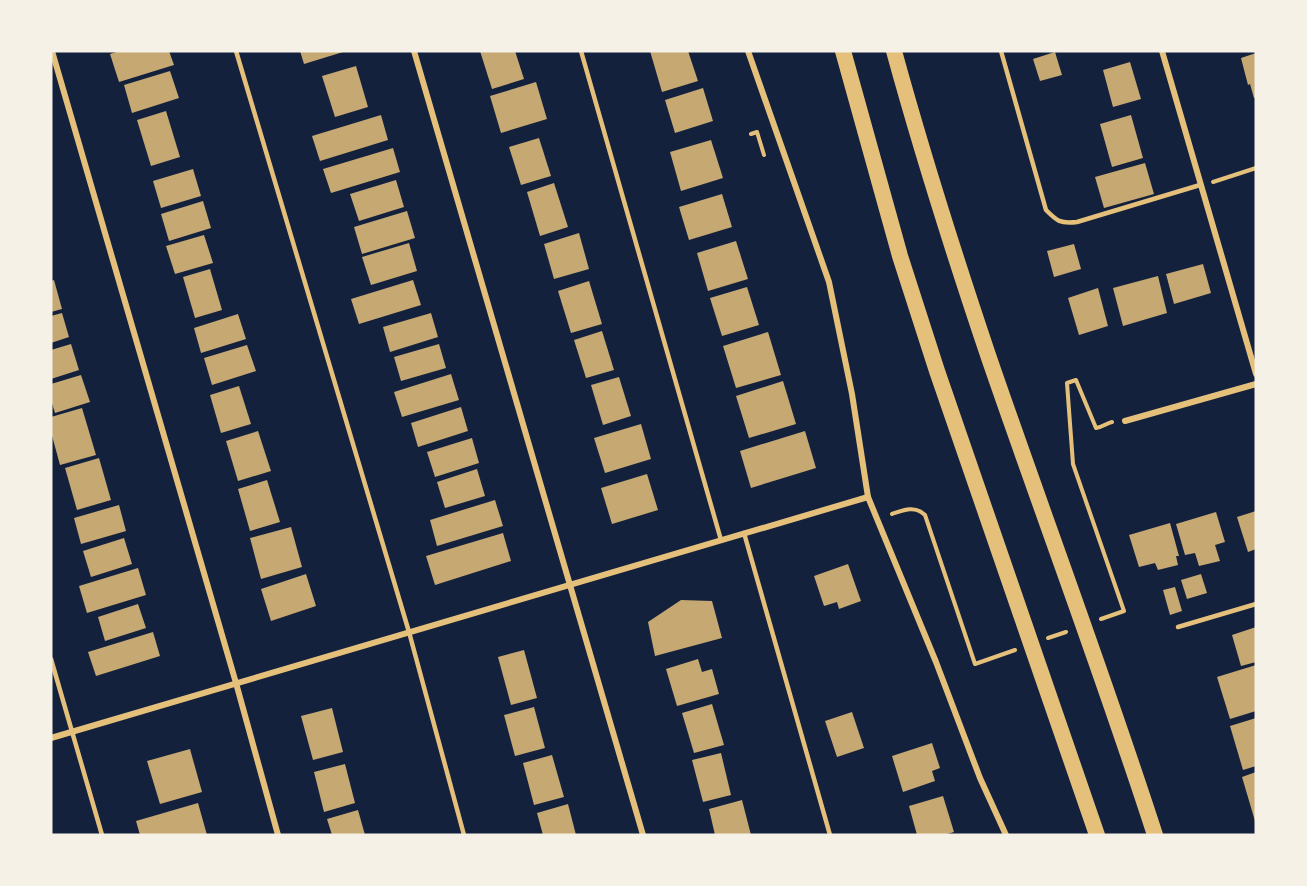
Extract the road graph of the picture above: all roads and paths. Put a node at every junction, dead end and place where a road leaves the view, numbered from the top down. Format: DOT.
graph roads {
  1 [pos="52,51"];
  2 [pos="236,51"];
  3 [pos="414,51"];
  4 [pos="581,51"];
  5 [pos="748,51"];
  6 [pos="837,51"];
  7 [pos="843,51"];
  8 [pos="894,51"];
  9 [pos="1001,51"];
  10 [pos="1162,51"];
  11 [pos="865,133"];
  12 [pos="751,134"];
  13 [pos="764,155"];
  14 [pos="1256,168"];
  15 [pos="1200,185"];
  16 [pos="1256,374"];
  17 [pos="1256,384"];
  18 [pos="1125,421"];
  19 [pos="1096,428"];
  20 [pos="868,496"];
  21 [pos="892,514"];
  22 [pos="744,533"];
  23 [pos="722,540"];
  24 [pos="571,585"];
  25 [pos="1256,604"];
  26 [pos="1092,622"];
  27 [pos="1178,627"];
  28 [pos="1071,630"];
  29 [pos="409,632"];
  30 [pos="1039,641"];
  31 [pos="1018,649"];
  32 [pos="51,659"];
  33 [pos="236,683"];
  34 [pos="72,731"];
  35 [pos="51,738"];
  36 [pos="1072,759"];
  37 [pos="102,835"];
  38 [pos="278,835"];
  39 [pos="464,835"];
  40 [pos="644,835"];
  41 [pos="830,835"];
  42 [pos="1006,835"];
  43 [pos="1089,835"];
  44 [pos="1098,835"];
  45 [pos="1155,835"];
  1 -- 33 [label="street"];
  2 -- 29 [label="lane"];
  3 -- 24 [label="street"];
  4 -- 23 [label="lane"];
  5 -- 20 [label="street"];
  6 -- 11 [label="highway"];
  7 -- 11 [label="highway"];
  8 -- 45 [label="highway"];
  9 -- 15 [label="lane"];
  10 -- 15 [label="street"];
  11 -- 36 [label="highway"];
  12 -- 13 [label="path"];
  14 -- 15 [label="path"];
  15 -- 16 [label="street"];
  17 -- 18 [label="street"];
  19 -- 26 [label="path"];
  20 -- 22 [label="street"];
  20 -- 42 [label="street"];
  21 -- 31 [label="path"];
  22 -- 23 [label="street"];
  22 -- 41 [label="lane"];
  23 -- 24 [label="street"];
  24 -- 29 [label="street"];
  24 -- 40 [label="street"];
  25 -- 27 [label="lane"];
  28 -- 30 [label="path"];
  29 -- 33 [label="street"];
  29 -- 39 [label="lane"];
  32 -- 34 [label="lane"];
  33 -- 34 [label="street"];
  33 -- 38 [label="street"];
  34 -- 35 [label="street"];
  34 -- 37 [label="lane"];
  36 -- 43 [label="highway"];
  36 -- 44 [label="highway"];
}
